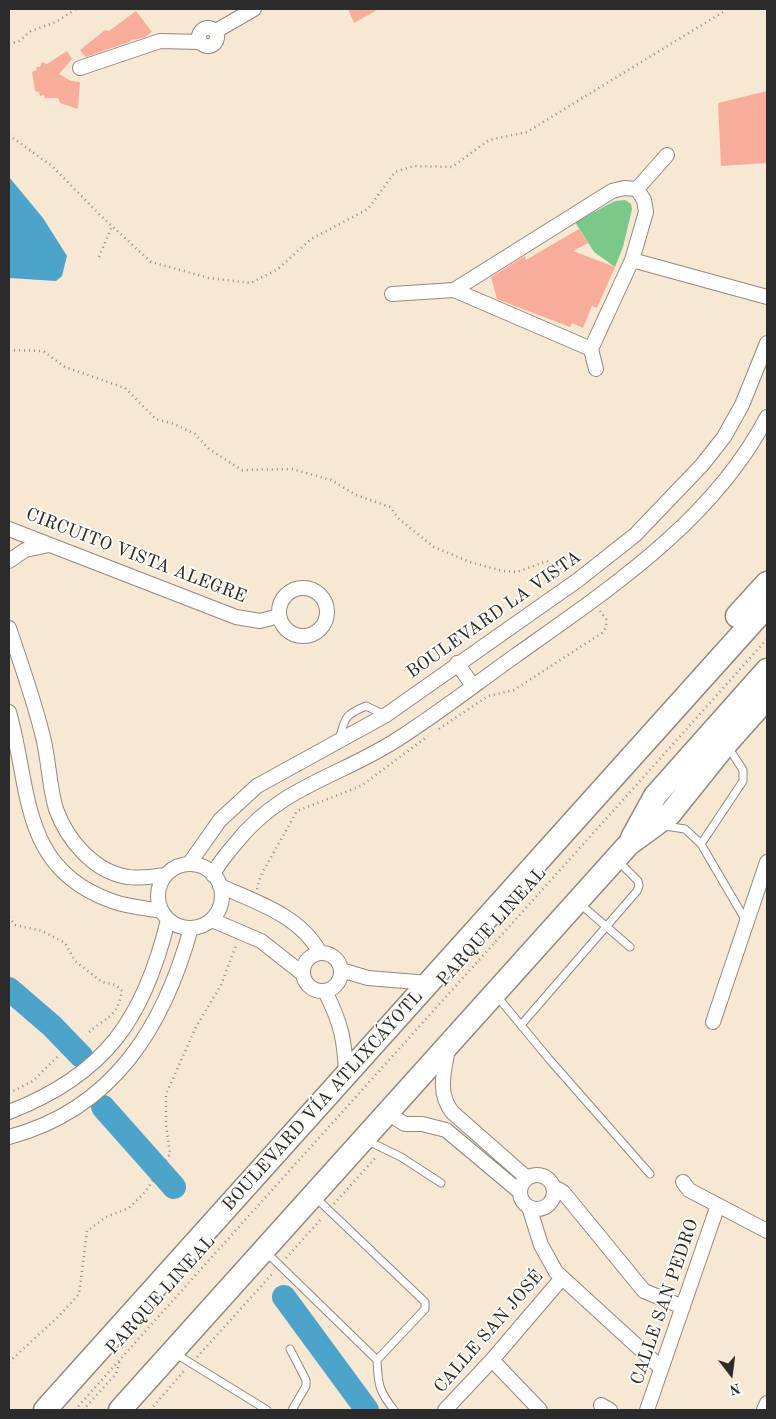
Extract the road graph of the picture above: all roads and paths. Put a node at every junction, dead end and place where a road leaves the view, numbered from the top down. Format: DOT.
graph roads {
  1 [pos="76,9"];
  2 [pos="254,9"];
  3 [pos="724,9"];
  4 [pos="9,44"];
  5 [pos="80,68"];
  6 [pos="9,135"];
  7 [pos="667,155"];
  8 [pos="638,189"];
  9 [pos="112,226"];
  10 [pos="99,257"];
  11 [pos="632,260"];
  12 [pos="454,290"];
  13 [pos="392,294"];
  14 [pos="767,297"];
  15 [pos="767,343"];
  16 [pos="591,349"];
  17 [pos="9,350"];
  18 [pos="596,369"];
  19 [pos="767,417"];
  20 [pos="9,529"];
  21 [pos="50,544"];
  22 [pos="9,562"];
  23 [pos="558,567"];
  24 [pos="767,582"];
  25 [pos="767,606"];
  26 [pos="599,608"];
  27 [pos="279,616"];
  28 [pos="9,628"];
  29 [pos="767,639"];
  30 [pos="457,663"];
  31 [pos="767,670"];
  32 [pos="472,686"];
  33 [pos="767,698"];
  34 [pos="9,712"];
  35 [pos="386,715"];
  36 [pos="339,741"];
  37 [pos="726,744"];
  38 [pos="602,792"];
  39 [pos="654,826"];
  40 [pos="701,844"];
  41 [pos="623,851"];
  42 [pos="767,862"];
  43 [pos="189,864"];
  44 [pos="166,875"];
  45 [pos="261,875"];
  46 [pos="217,880"];
  47 [pos="577,901"];
  48 [pos="165,916"];
  49 [pos="9,917"];
  50 [pos="212,920"];
  51 [pos="746,922"];
  52 [pos="606,925"];
  53 [pos="191,928"];
  54 [pos="630,947"];
  55 [pos="320,953"];
  56 [pos="230,962"];
  57 [pos="341,970"];
  58 [pos="304,974"];
  59 [pos="429,984"];
  60 [pos="325,991"];
  61 [pos="495,993"];
  62 [pos="713,1022"];
  63 [pos="521,1025"];
  64 [pos="86,1035"];
  65 [pos="449,1043"];
  66 [pos="60,1054"];
  67 [pos="346,1076"];
  68 [pos="9,1093"];
  69 [pos="9,1112"];
  70 [pos="387,1113"];
  71 [pos="9,1136"];
  72 [pos="363,1139"];
  73 [pos="650,1174"];
  74 [pos="527,1178"];
  75 [pos="682,1182"];
  76 [pos="441,1183"];
  77 [pos="554,1187"];
  78 [pos="520,1192"];
  79 [pos="313,1195"];
  80 [pos="718,1205"];
  81 [pos="529,1207"];
  82 [pos="767,1231"];
  83 [pos="264,1250"];
  84 [pos="562,1278"];
  85 [pos="683,1307"];
  86 [pos="290,1349"];
  87 [pos="172,1352"];
  88 [pos="120,1360"];
  89 [pos="377,1360"];
  90 [pos="492,1360"];
  91 [pos="9,1362"];
  92 [pos="661,1368"];
  93 [pos="767,1403"];
  94 [pos="127,1406"];
  95 [pos="45,1410"];
  96 [pos="75,1410"];
  97 [pos="83,1410"];
  98 [pos="267,1410"];
  99 [pos="292,1410"];
  100 [pos="394,1410"];
  101 [pos="445,1410"];
  102 [pos="540,1410"];
  103 [pos="647,1410"];
  104 [pos="764,1410"];
  1 -- 4 [label="path"];
  2 -- 5 [label="street"];
  3 -- 9 [label="path"];
  6 -- 9 [label="path"];
  7 -- 8 [label="street"];
  8 -- 11 [label="street"];
  8 -- 12 [label="street"];
  9 -- 10 [label="path"];
  11 -- 14 [label="street"];
  11 -- 16 [label="street"];
  12 -- 13 [label="street"];
  12 -- 16 [label="street"];
  15 -- 30 [label="street, BOULEVARD LA VISTA"];
  16 -- 18 [label="street"];
  17 -- 23 [label="path"];
  19 -- 32 [label="street"];
  20 -- 21 [label="street, CIRCUITO VISTA ALEGRE"];
  21 -- 22 [label="street"];
  21 -- 27 [label="street, CIRCUITO VISTA ALEGRE"];
  24 -- 38 [label="main road, BOULEVARD VÍA ATLIXCÁYOTL"];
  25 -- 38 [label="main road, BOULEVARD VÍA ATLIXCÁYOTL"];
  26 -- 45 [label="path"];
  28 -- 44 [label="street"];
  29 -- 88 [label="path, PARQUE LINEAL"];
  30 -- 32 [label="street"];
  30 -- 35 [label="street, BOULEVARD LA VISTA"];
  31 -- 41 [label="main road"];
  32 -- 46 [label="street"];
  33 -- 37 [label="main road"];
  34 -- 48 [label="street"];
  35 -- 36 [label="street, BOULEVARD LA VISTA"];
  35 -- 36 [label="lane"];
  36 -- 43 [label="street, BOULEVARD LA VISTA"];
  37 -- 39 [label="main road"];
  37 -- 40 [label="lane"];
  38 -- 59 [label="main road, BOULEVARD VÍA ATLIXCÁYOTL"];
  39 -- 40 [label="lane"];
  39 -- 41 [label="main road"];
  40 -- 51 [label="lane"];
  41 -- 47 [label="main road"];
  41 -- 52 [label="lane"];
  42 -- 51 [label="street"];
  43 -- 44 [label="street"];
  43 -- 46 [label="street"];
  44 -- 48 [label="street"];
  46 -- 50 [label="street"];
  46 -- 55 [label="street"];
  47 -- 52 [label="lane"];
  47 -- 61 [label="main road"];
  48 -- 53 [label="street"];
  48 -- 69 [label="street"];
  49 -- 64 [label="path"];
  50 -- 53 [label="street"];
  50 -- 58 [label="street"];
  51 -- 62 [label="street"];
  52 -- 54 [label="lane"];
  52 -- 63 [label="lane"];
  53 -- 71 [label="street"];
  55 -- 57 [label="street"];
  55 -- 58 [label="street"];
  56 -- 91 [label="path"];
  57 -- 59 [label="street"];
  57 -- 60 [label="street"];
  58 -- 60 [label="street"];
  59 -- 67 [label="main road, BOULEVARD VÍA ATLIXCÁYOTL"];
  60 -- 67 [label="street"];
  61 -- 63 [label="lane"];
  61 -- 65 [label="main road"];
  63 -- 73 [label="lane"];
  65 -- 70 [label="main road"];
  65 -- 74 [label="street"];
  66 -- 68 [label="path"];
  67 -- 95 [label="main road, BOULEVARD VÍA ATLIXCÁYOTL"];
  70 -- 72 [label="main road"];
  70 -- 78 [label="street"];
  72 -- 76 [label="lane"];
  72 -- 79 [label="main road"];
  74 -- 77 [label="street"];
  74 -- 78 [label="street"];
  75 -- 80 [label="street"];
  77 -- 81 [label="street"];
  77 -- 85 [label="street"];
  78 -- 81 [label="street"];
  79 -- 83 [label="main road"];
  79 -- 89 [label="lane"];
  80 -- 82 [label="street"];
  80 -- 85 [label="street, CALLE SAN PEDRO"];
  81 -- 84 [label="street"];
  83 -- 87 [label="main road"];
  83 -- 89 [label="lane"];
  84 -- 90 [label="street, CALLE SAN JOSÉ"];
  84 -- 92 [label="street"];
  85 -- 92 [label="street, CALLE SAN PEDRO"];
  86 -- 99 [label="lane"];
  87 -- 94 [label="main road"];
  87 -- 98 [label="lane"];
  88 -- 96 [label="path, PARQUE LINEAL"];
  88 -- 97 [label="path"];
  89 -- 100 [label="lane"];
  90 -- 101 [label="street, CALLE SAN JOSÉ"];
  90 -- 102 [label="street"];
  92 -- 103 [label="street, CALLE SAN PEDRO"];
  93 -- 104 [label="street"];
}
